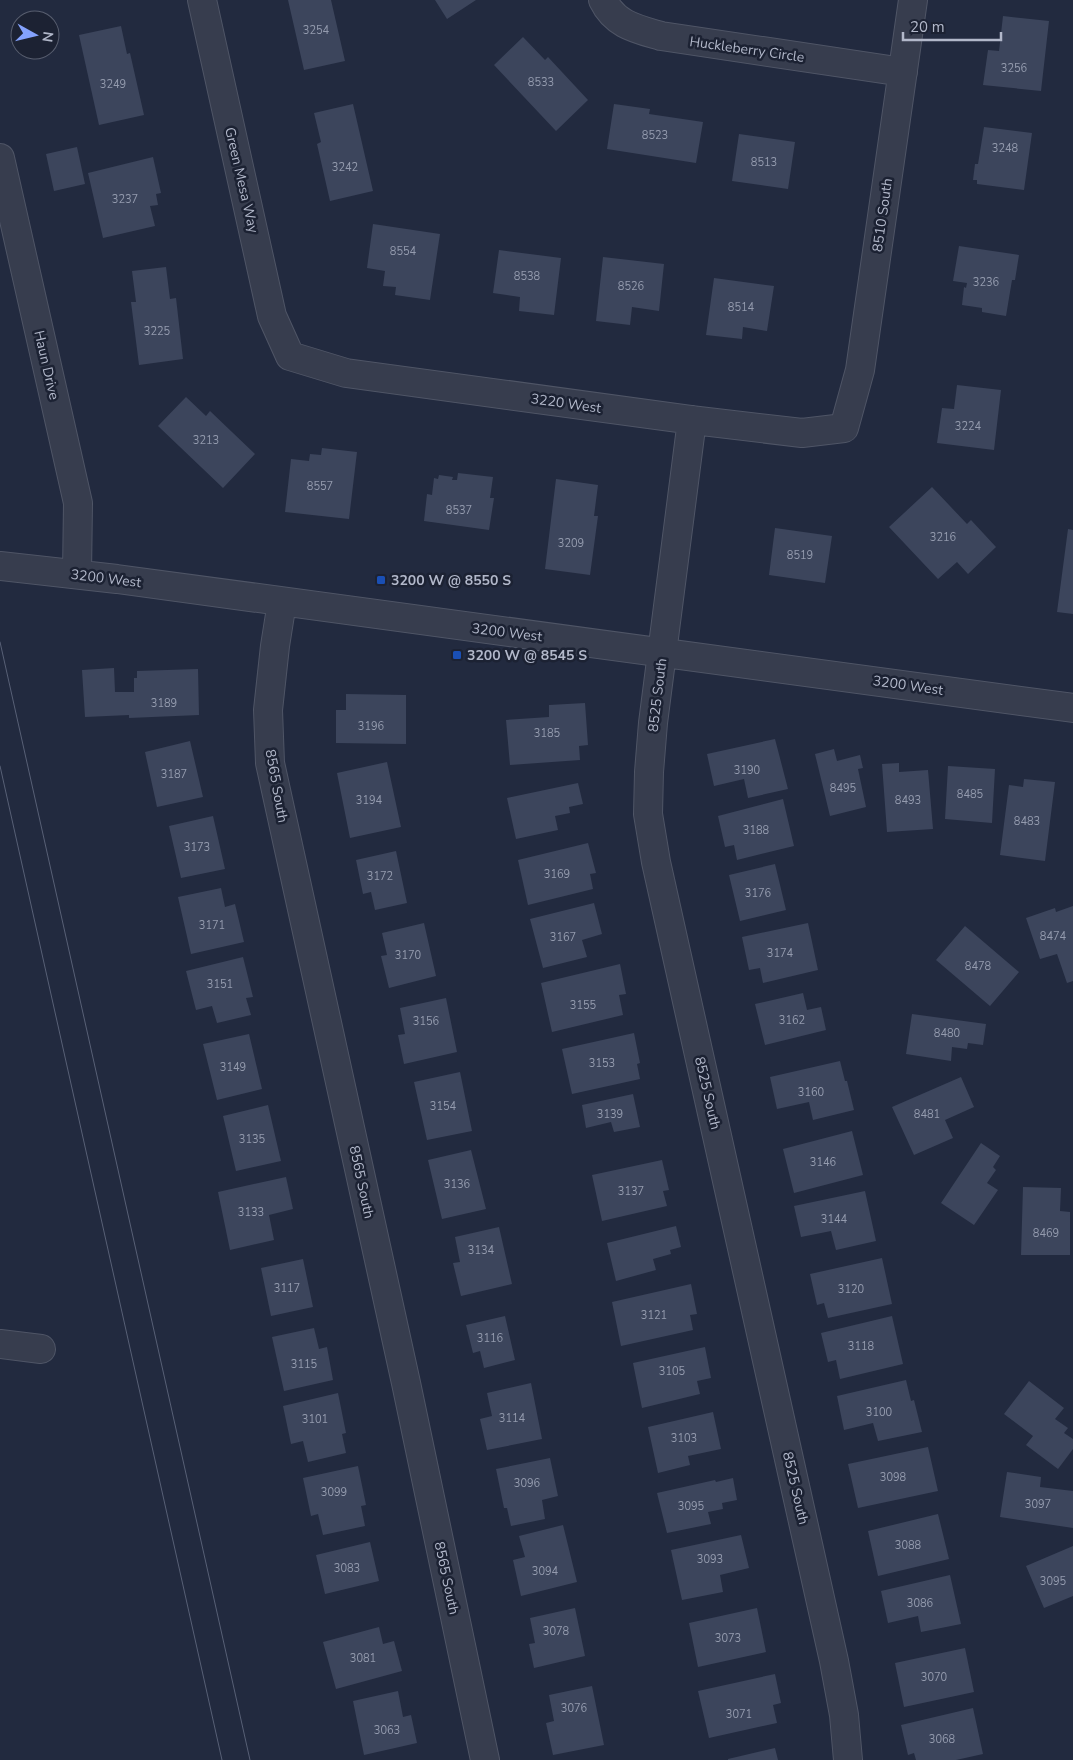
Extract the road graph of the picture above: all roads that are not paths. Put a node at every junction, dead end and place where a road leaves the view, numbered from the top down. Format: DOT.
graph roads {
  1 [pos="202,0"];
  2 [pos="603,0"];
  3 [pos="913,0"];
  4 [pos="903,72"];
  5 [pos="0,158"];
  6 [pos="290,356"];
  7 [pos="692,420"];
  8 [pos="844,428"];
  9 [pos="0,566"];
  10 [pos="77,574"];
  11 [pos="282,602"];
  12 [pos="662,652"];
  13 [pos="1073,708"];
  14 [pos="0,1344"];
  15 [pos="42,1350"];
  16 [pos="485,1760"];
  17 [pos="848,1760"];
  1 -- 6 [label="street, Green Mesa Way"];
  2 -- 4 [label="street, Huckleberry Circle"];
  3 -- 4 [label="street, 8510 South"];
  4 -- 8 [label="street, 8510 South"];
  5 -- 10 [label="street, Haun Drive"];
  6 -- 7 [label="street, 3220 West"];
  7 -- 8 [label="street, 3220 West"];
  7 -- 12 [label="street, 8525 South"];
  9 -- 10 [label="street, 3200 West"];
  10 -- 11 [label="street, 3200 West"];
  11 -- 12 [label="street, 3200 West"];
  11 -- 16 [label="street, 8565 South"];
  12 -- 13 [label="street, 3200 West"];
  12 -- 17 [label="street, 8525 South"];
  14 -- 15 [label="street"];
}
